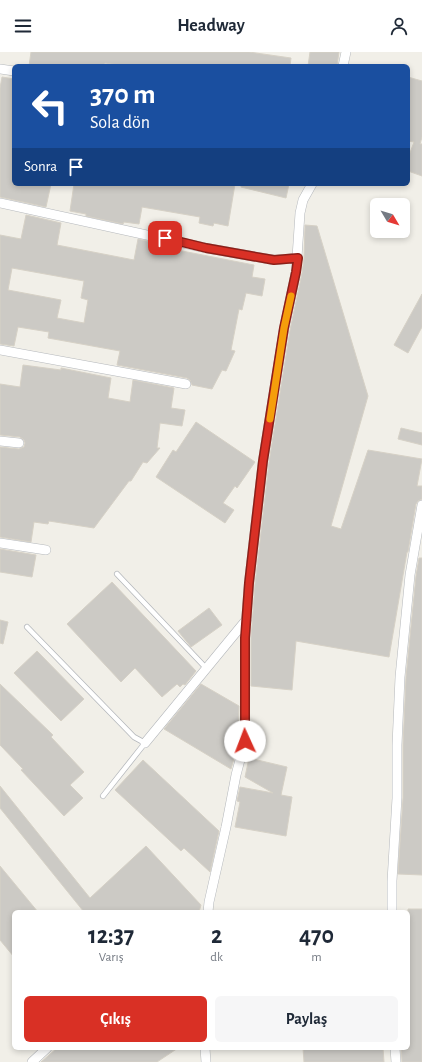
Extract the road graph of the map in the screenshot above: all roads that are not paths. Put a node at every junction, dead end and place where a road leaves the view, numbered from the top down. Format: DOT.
graph roads {
  1 [pos="346,52"];
  2 [pos="343,64"];
  3 [pos="0,69"];
  4 [pos="12,71"];
  5 [pos="311,186"];
  6 [pos="0,203"];
  7 [pos="298,258"];
  8 [pos="0,350"];
  9 [pos="186,384"];
  10 [pos="0,441"];
  11 [pos="19,443"];
  12 [pos="422,505"];
  13 [pos="0,543"];
  14 [pos="46,550"];
  15 [pos="117,574"];
  16 [pos="247,619"];
  17 [pos="27,627"];
  18 [pos="206,668"];
  19 [pos="145,743"];
  20 [pos="103,796"];
  21 [pos="208,910"];
  22 [pos="392,910"];
  23 [pos="45,1050"];
  24 [pos="205,1050"];
  25 [pos="395,1050"];
  26 [pos="32,1062"];
  27 [pos="206,1062"];
  28 [pos="396,1062"];
  1 -- 2 [label="street"];
  3 -- 4 [label="street"];
  5 -- 7 [label="street"];
  6 -- 7 [label="street"];
  7 -- 16 [label="street"];
  8 -- 9 [label="street"];
  10 -- 11 [label="street"];
  12 -- 22 [label="street"];
  13 -- 14 [label="street"];
  15 -- 18 [label="lane"];
  16 -- 18 [label="street"];
  16 -- 21 [label="street"];
  17 -- 19 [label="lane"];
  18 -- 19 [label="street"];
  19 -- 20 [label="lane"];
  23 -- 26 [label="street"];
  24 -- 27 [label="street"];
  25 -- 28 [label="street"];
}
